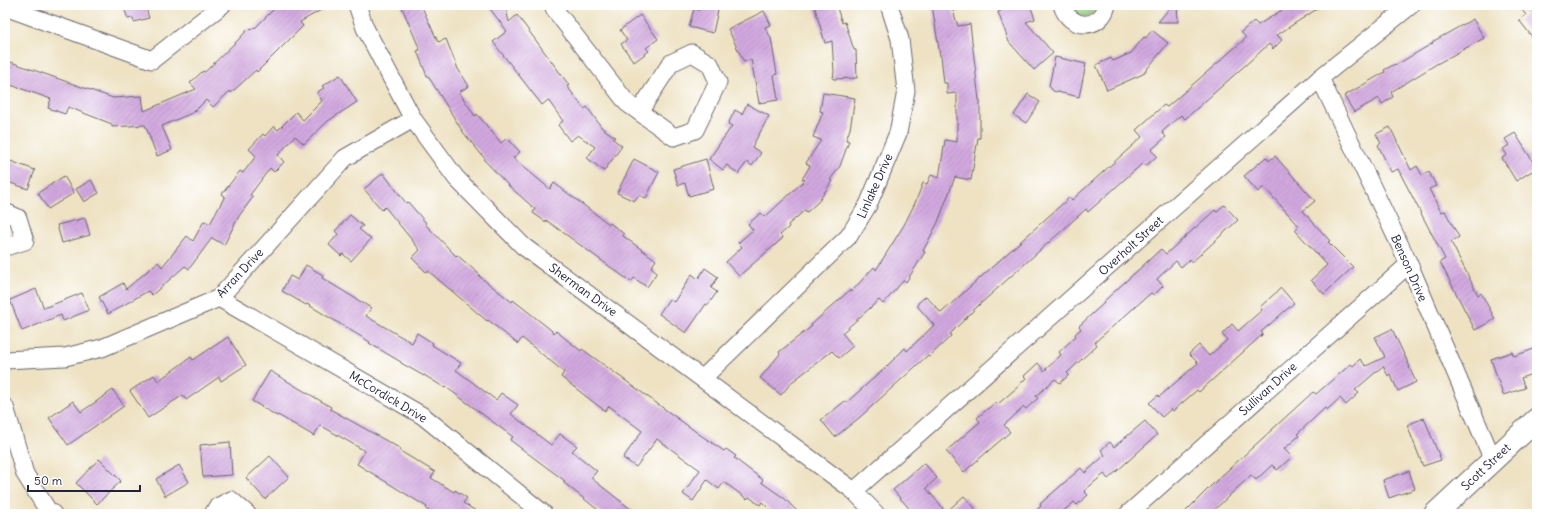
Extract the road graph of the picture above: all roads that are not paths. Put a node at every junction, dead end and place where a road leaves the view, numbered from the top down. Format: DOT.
graph roads {
  1 [pos="222,5"];
  2 [pos="357,5"];
  3 [pos="553,5"];
  4 [pos="889,5"];
  5 [pos="1062,5"];
  6 [pos="1107,5"];
  7 [pos="5,7"];
  8 [pos="1404,7"];
  9 [pos="1320,78"];
  10 [pos="639,112"];
  11 [pos="413,119"];
  12 [pos="5,212"];
  13 [pos="5,247"];
  14 [pos="1409,264"];
  15 [pos="220,298"];
  16 [pos="5,360"];
  17 [pos="703,378"];
  18 [pos="5,407"];
  19 [pos="1537,419"];
  20 [pos="1493,460"];
  21 [pos="854,492"];
  22 [pos="53,514"];
  23 [pos="213,514"];
  24 [pos="247,514"];
  25 [pos="544,514"];
  26 [pos="876,514"];
  27 [pos="1128,514"];
  28 [pos="1435,514"];
  1 -- 7 [label="street"];
  2 -- 11 [label="street, Sherman Drive"];
  3 -- 10 [label="street"];
  4 -- 17 [label="street, Linlake Drive"];
  5 -- 6 [label="street"];
  8 -- 9 [label="street, Overholt Street"];
  9 -- 14 [label="street, Benson Drive"];
  9 -- 21 [label="street, Overholt Street"];
  10 -- 10 [label="street"];
  11 -- 15 [label="street, Arran Drive"];
  11 -- 17 [label="street, Sherman Drive"];
  12 -- 13 [label="street"];
  14 -- 20 [label="street, Benson Drive"];
  14 -- 27 [label="street, Sullivan Drive"];
  15 -- 16 [label="street, Arran Drive"];
  15 -- 25 [label="street, McCordick Drive"];
  17 -- 21 [label="street, Sherman Drive"];
  18 -- 22 [label="street"];
  19 -- 20 [label="main road, Scott Street"];
  20 -- 28 [label="main road, Scott Street"];
  21 -- 26 [label="street, Sherman Drive"];
  23 -- 24 [label="street"];
}
